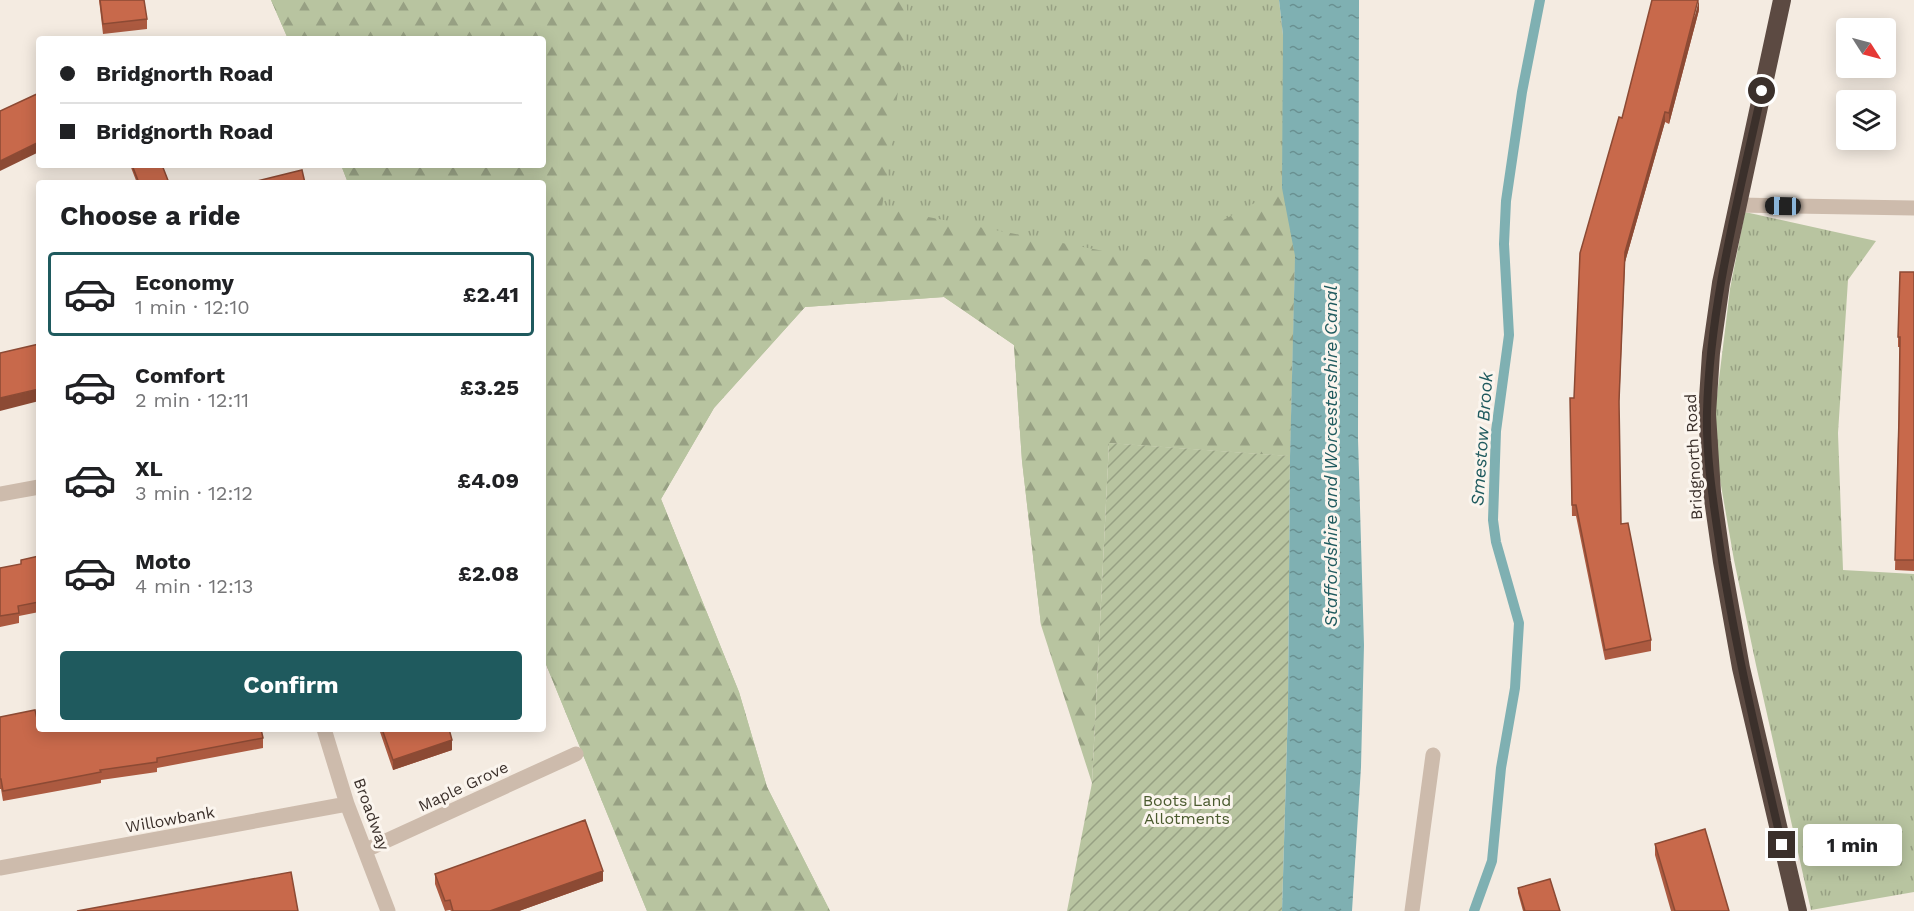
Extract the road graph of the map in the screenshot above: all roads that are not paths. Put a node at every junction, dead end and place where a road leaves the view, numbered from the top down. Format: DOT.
graph roads {
  1 [pos="1782,0"];
  2 [pos="1737,205"];
  3 [pos="1914,208"];
  4 [pos="36,488"];
  5 [pos="0,494"];
  6 [pos="325,732"];
  7 [pos="576,754"];
  8 [pos="1433,755"];
  9 [pos="347,804"];
  10 [pos="366,850"];
  11 [pos="0,868"];
  12 [pos="388,911"];
  13 [pos="1412,911"];
  14 [pos="1798,911"];
  1 -- 2 [label="highway, Bridgnorth Road"];
  2 -- 3 [label="street"];
  2 -- 14 [label="highway, Bridgnorth Road"];
  4 -- 5 [label="street"];
  6 -- 9 [label="street, Broadway"];
  7 -- 10 [label="street, Maple Grove"];
  8 -- 13 [label="street"];
  9 -- 10 [label="street, Broadway"];
  9 -- 11 [label="street, Willowbank"];
  10 -- 12 [label="street, Broadway"];
}
